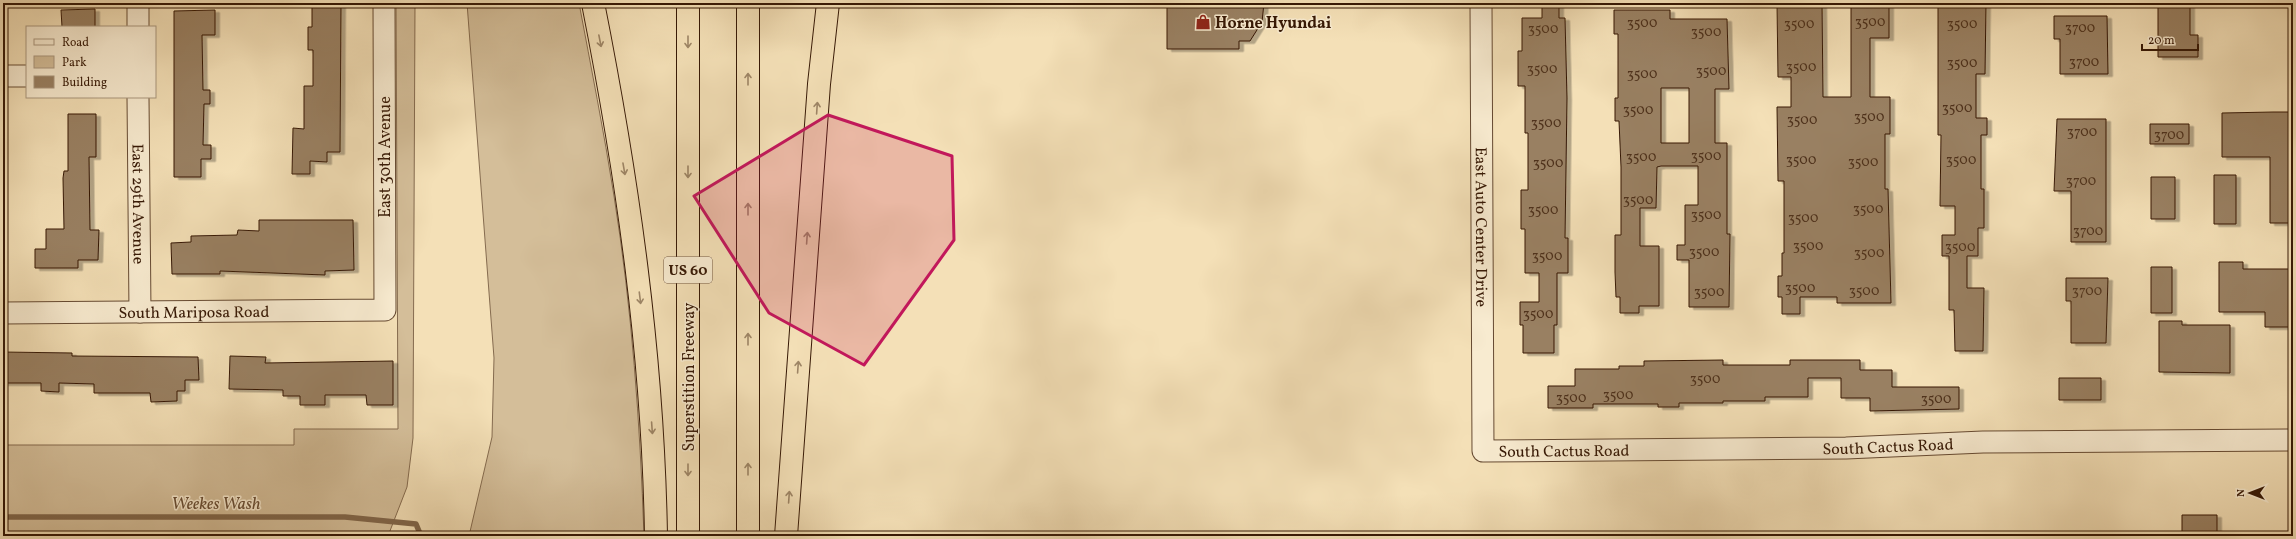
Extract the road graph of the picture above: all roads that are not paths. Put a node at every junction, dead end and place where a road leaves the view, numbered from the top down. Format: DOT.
graph roads {
  1 [pos="138,3"];
  2 [pos="384,3"];
  3 [pos="593,3"];
  4 [pos="688,3"];
  5 [pos="748,3"];
  6 [pos="828,3"];
  7 [pos="1481,3"];
  8 [pos="138,26"];
  9 [pos="3,76"];
  10 [pos="26,76"];
  11 [pos="138,98"];
  12 [pos="384,310"];
  13 [pos="140,312"];
  14 [pos="3,313"];
  15 [pos="2293,440"];
  16 [pos="1483,451"];
  17 [pos="656,536"];
  18 [pos="688,536"];
  19 [pos="748,536"];
  20 [pos="786,536"];
  1 -- 8 [label="street"];
  2 -- 12 [label="street, East 30th Avenue"];
  3 -- 17 [label="highway, one-way"];
  4 -- 18 [label="highway, Superstition Freeway / US 60, one-way"];
  19 -- 5 [label="highway, one-way"];
  20 -- 6 [label="highway, one-way"];
  7 -- 16 [label="street, East Auto Center Drive"];
  9 -- 10 [label="street"];
  11 -- 13 [label="street, East 29th Avenue"];
  12 -- 13 [label="street, South Mariposa Road"];
  13 -- 14 [label="street, South Mariposa Road"];
  15 -- 16 [label="street, South Cactus Road"];
}
